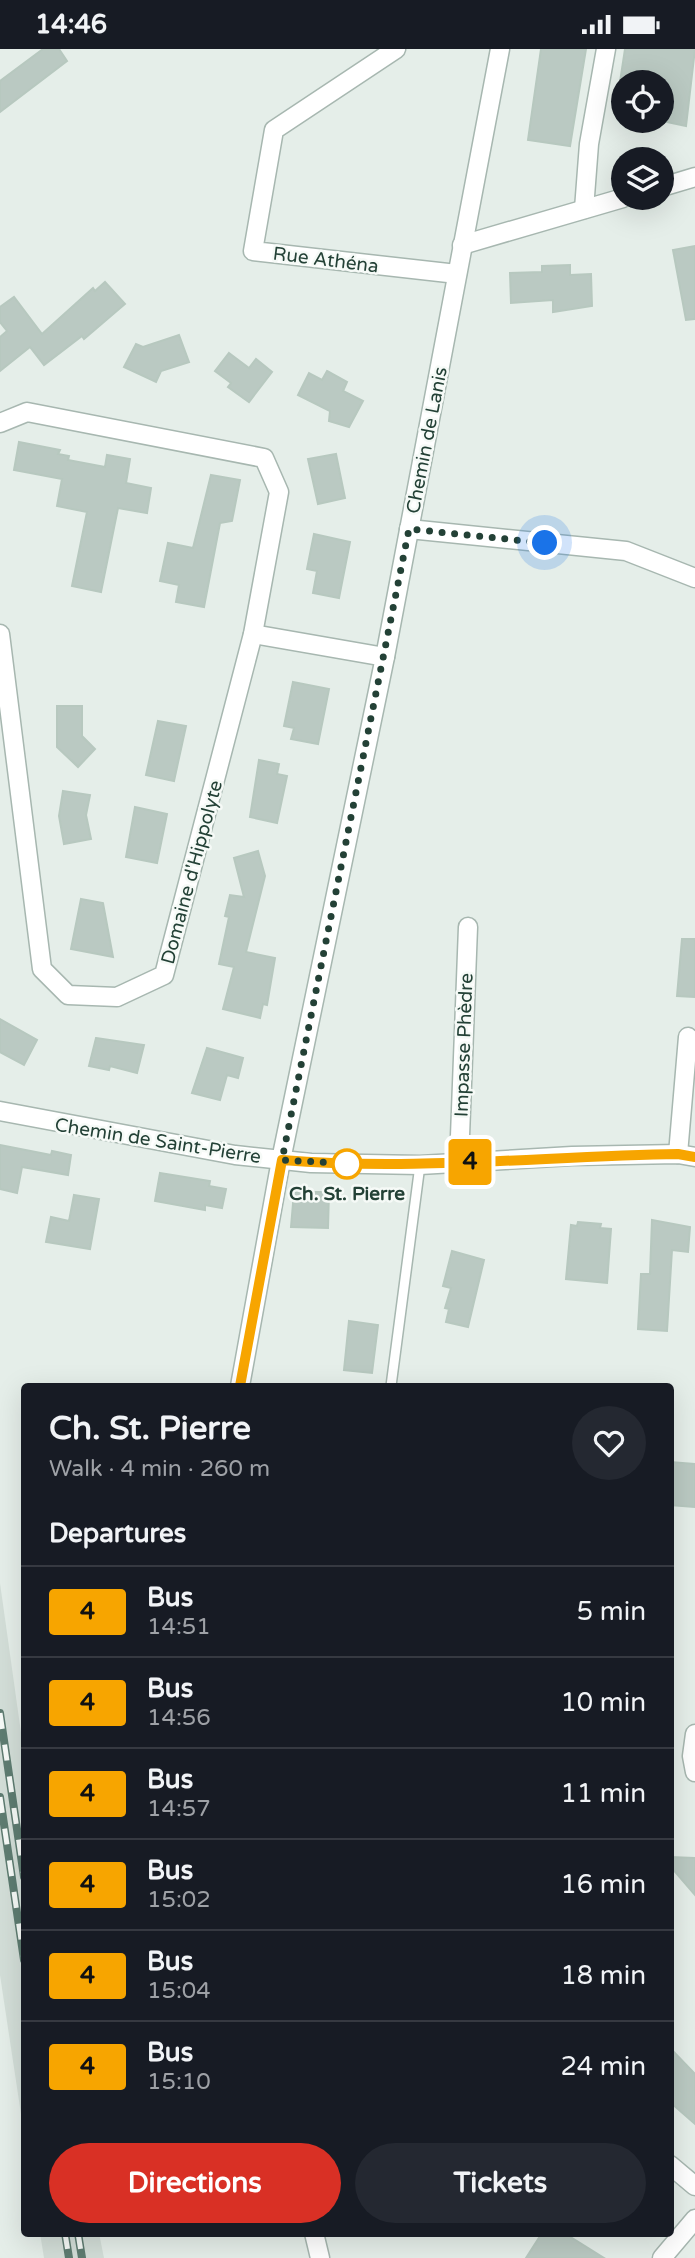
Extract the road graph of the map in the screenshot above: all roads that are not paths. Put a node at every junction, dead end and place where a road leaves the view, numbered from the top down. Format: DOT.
graph roads {
  1 [pos="396,49"];
  2 [pos="500,49"];
  3 [pos="606,49"];
  4 [pos="695,177"];
  5 [pos="674,183"];
  6 [pos="611,201"];
  7 [pos="584,209"];
  8 [pos="462,245"];
  9 [pos="457,274"];
  10 [pos="0,423"];
  11 [pos="409,529"];
  12 [pos="695,578"];
  13 [pos="0,634"];
  14 [pos="253,634"];
  15 [pos="385,657"];
  16 [pos="468,927"];
  17 [pos="688,1037"];
  18 [pos="0,1111"];
  19 [pos="687,1156"];
  20 [pos="282,1160"];
  21 [pos="459,1162"];
  22 [pos="421,1165"];
  23 [pos="241,1383"];
  24 [pos="391,1383"];
  25 [pos="695,1734"];
  26 [pos="695,1772"];
  27 [pos="674,2168"];
  28 [pos="695,2186"];
  29 [pos="695,2219"];
  30 [pos="315,2237"];
  31 [pos="320,2258"];
  32 [pos="662,2258"];
  1 -- 9 [label="street, Rue Athéna"];
  2 -- 8 [label="street, Chemin de Lanis"];
  3 -- 7 [label="street"];
  4 -- 5 [label="street"];
  6 -- 7 [label="street"];
  7 -- 8 [label="street"];
  8 -- 9 [label="street, Chemin de Lanis"];
  9 -- 11 [label="street, Chemin de Lanis"];
  10 -- 14 [label="street, Domaine d'Hippolyte"];
  11 -- 12 [label="street"];
  11 -- 15 [label="street, Chemin de Lanis"];
  13 -- 14 [label="street, Domaine d'Hippolyte"];
  14 -- 15 [label="street"];
  15 -- 20 [label="street, Chemin de Lanis"];
  16 -- 21 [label="street, Impasse Phèdre"];
  17 -- 19 [label="street"];
  18 -- 20 [label="street, Chemin de Saint-Pierre"];
  19 -- 21 [label="street, Chemin de Saint-Pierre"];
  20 -- 22 [label="street, Chemin de Saint-Pierre"];
  20 -- 23 [label="street, Chemin de Lanis"];
  21 -- 22 [label="street, Chemin de Saint-Pierre"];
  22 -- 24 [label="lane"];
  25 -- 26 [label="street"];
  27 -- 28 [label="street"];
  29 -- 32 [label="street"];
  30 -- 31 [label="street"];
}
